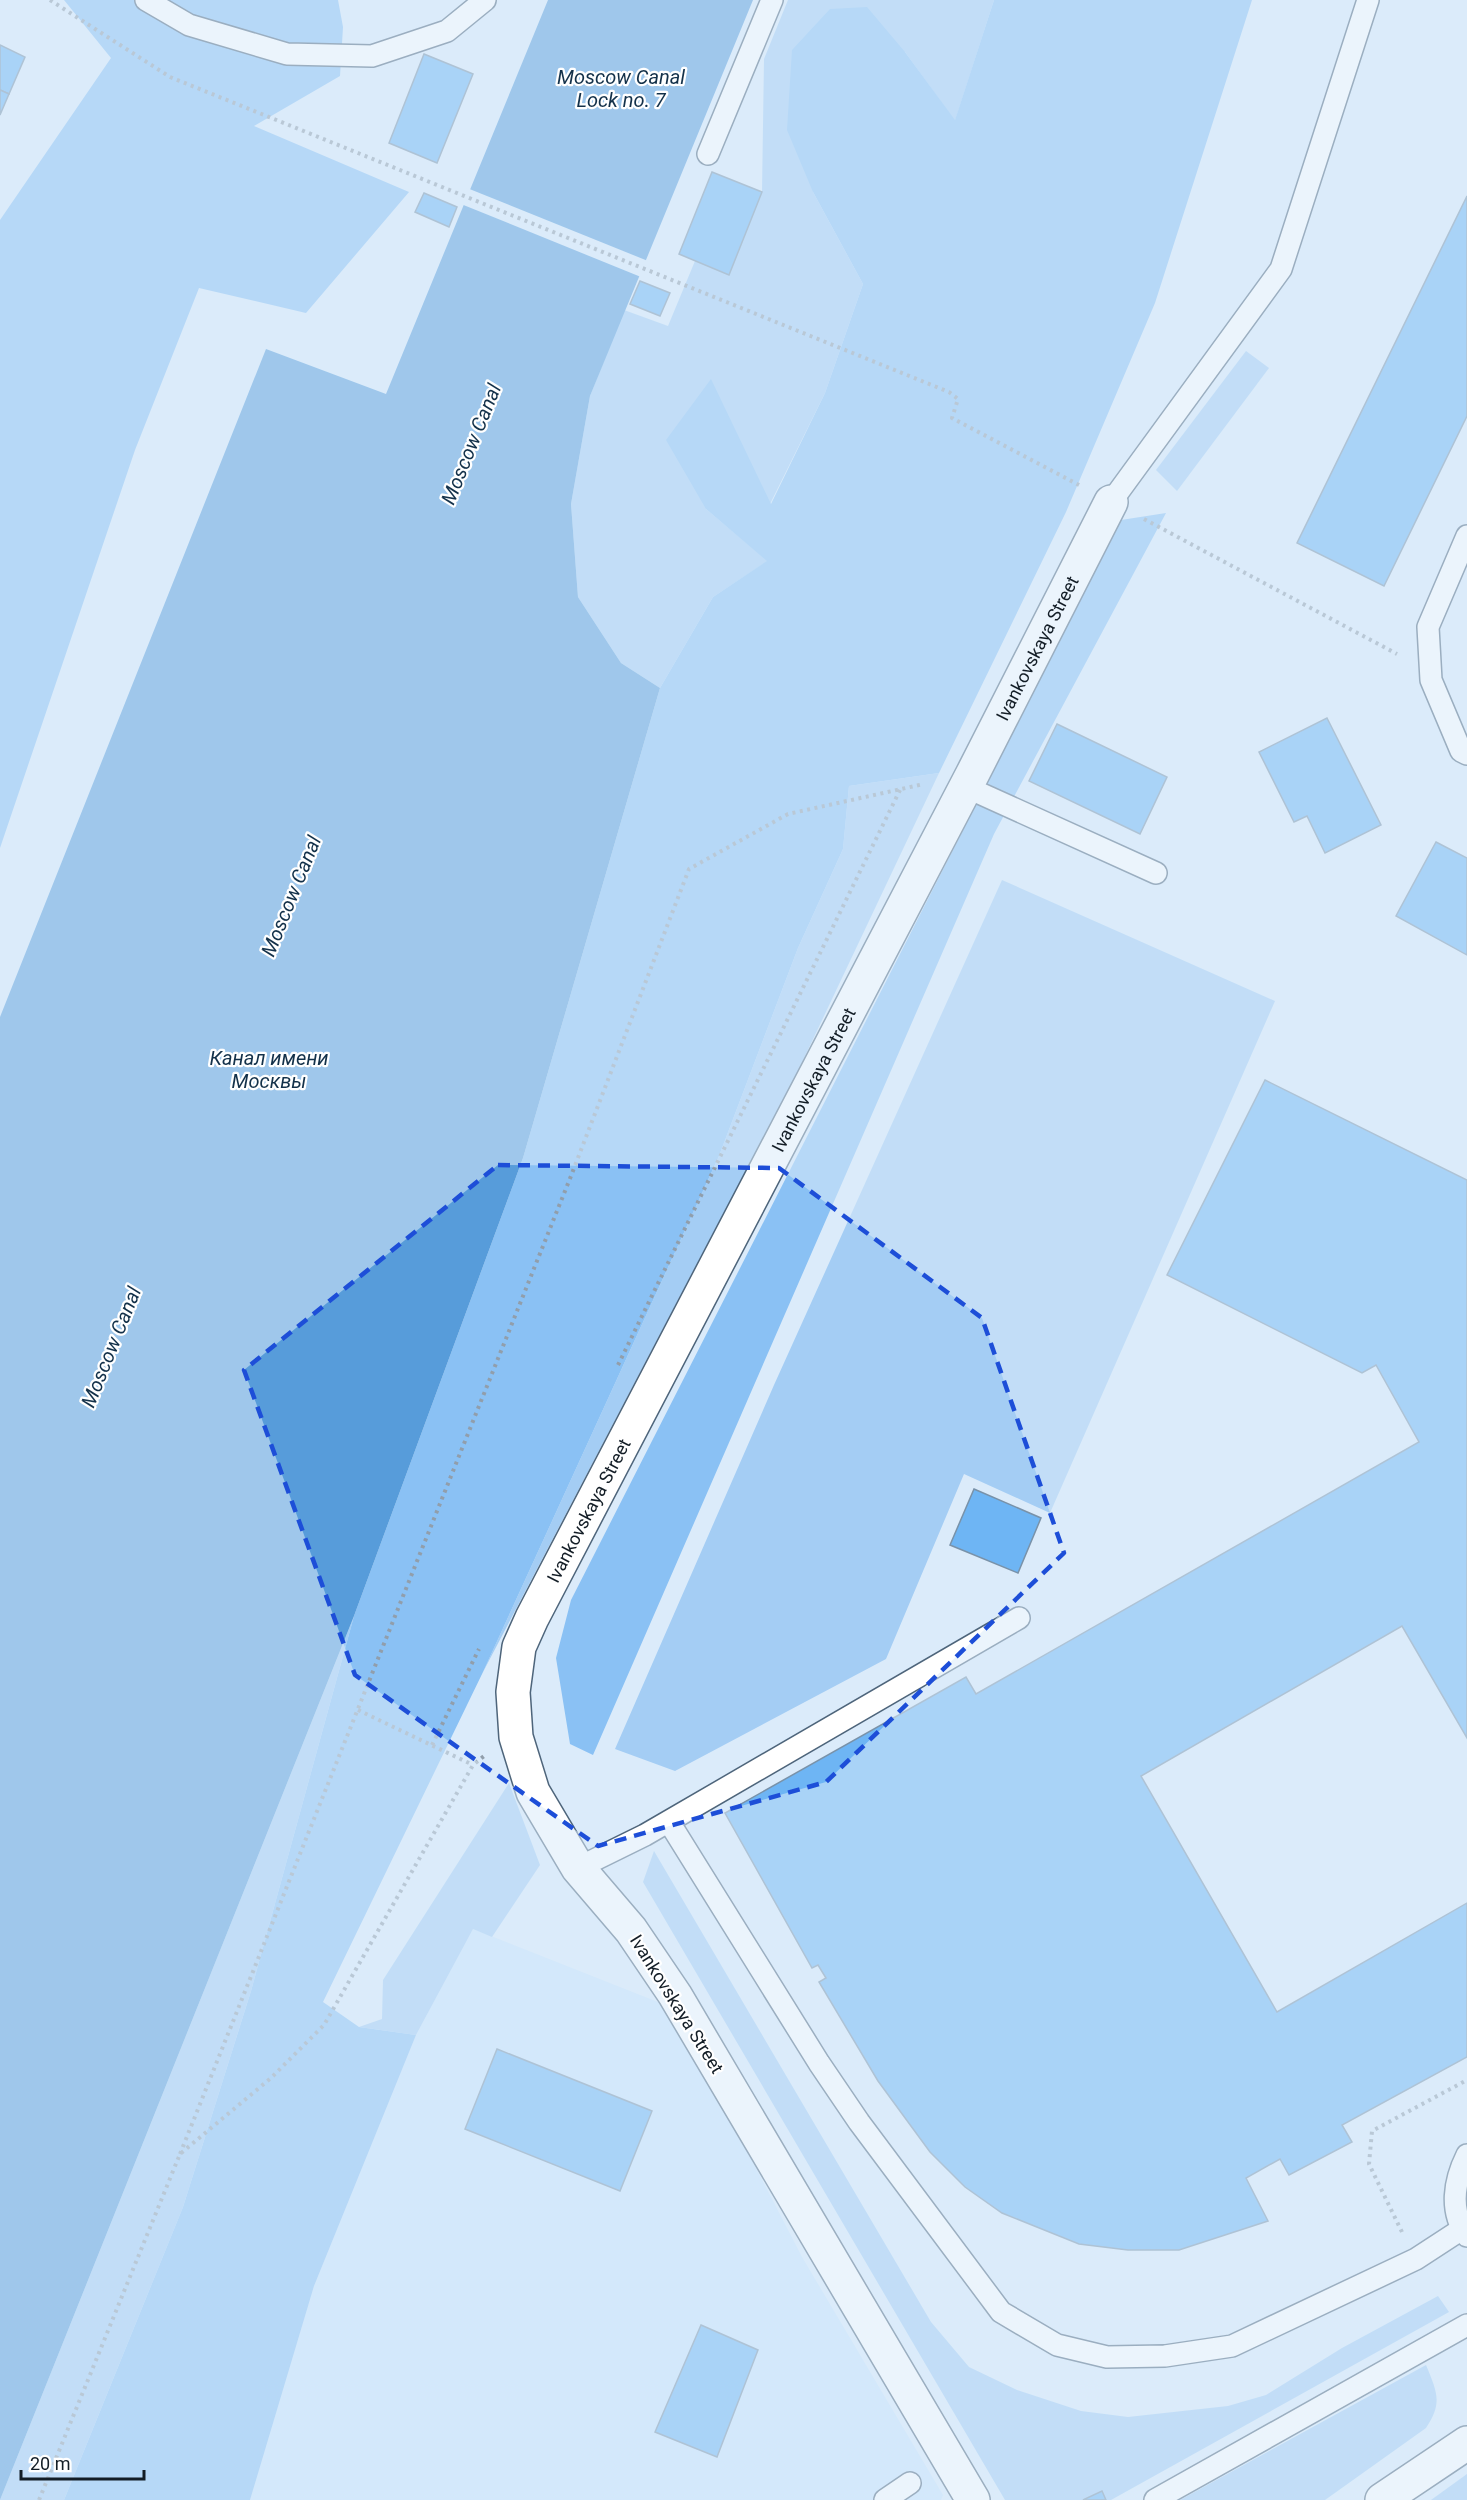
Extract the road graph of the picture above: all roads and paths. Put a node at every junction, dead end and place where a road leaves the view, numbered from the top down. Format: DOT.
graph roads {
  1 [pos="50,0"];
  2 [pos="146,0"];
  3 [pos="484,0"];
  4 [pos="772,0"];
  5 [pos="1368,0"];
  6 [pos="708,154"];
  7 [pos="1111,502"];
  8 [pos="1159,526"];
  9 [pos="1467,536"];
  10 [pos="1429,671"];
  11 [pos="1467,754"];
  12 [pos="969,781"];
  13 [pos="900,789"];
  14 [pos="1156,873"];
  15 [pos="616,1369"];
  16 [pos="1019,1618"];
  17 [pos="479,1648"];
  18 [pos="358,1710"];
  19 [pos="516,1737"];
  20 [pos="432,1745"];
  21 [pos="473,1765"];
  22 [pos="669,1822"];
  23 [pos="578,1868"];
  24 [pos="1467,2080"];
  25 [pos="180,2154"];
  26 [pos="1467,2155"];
  27 [pos="1465,2233"];
  28 [pos="1416,2259"];
  29 [pos="1467,2325"];
  30 [pos="1467,2443"];
  31 [pos="910,2483"];
  32 [pos="39,2500"];
  33 [pos="885,2500"];
  34 [pos="974,2500"];
  35 [pos="1155,2500"];
  36 [pos="1382,2500"];
  1 -- 7 [label="path"];
  2 -- 3 [label="lane"];
  4 -- 6 [label="lane"];
  5 -- 7 [label="lane"];
  7 -- 12 [label="street, Ivankovskaya Street"];
  8 -- 10 [label="path"];
  9 -- 10 [label="lane"];
  10 -- 11 [label="lane"];
  12 -- 13 [label="path"];
  12 -- 14 [label="lane"];
  12 -- 19 [label="street, Ivankovskaya Street"];
  13 -- 15 [label="path"];
  13 -- 18 [label="path"];
  16 -- 22 [label="lane"];
  17 -- 20 [label="path"];
  18 -- 20 [label="path"];
  18 -- 25 [label="path"];
  19 -- 21 [label="path"];
  19 -- 23 [label="street, Ivankovskaya Street"];
  20 -- 21 [label="path"];
  21 -- 25 [label="path"];
  22 -- 23 [label="lane"];
  22 -- 28 [label="lane"];
  23 -- 34 [label="street, Ivankovskaya Street"];
  24 -- 28 [label="path"];
  25 -- 32 [label="path"];
  26 -- 27 [label="lane"];
  27 -- 28 [label="lane"];
  29 -- 35 [label="lane"];
  30 -- 36 [label="street"];
  31 -- 33 [label="lane"];
}
